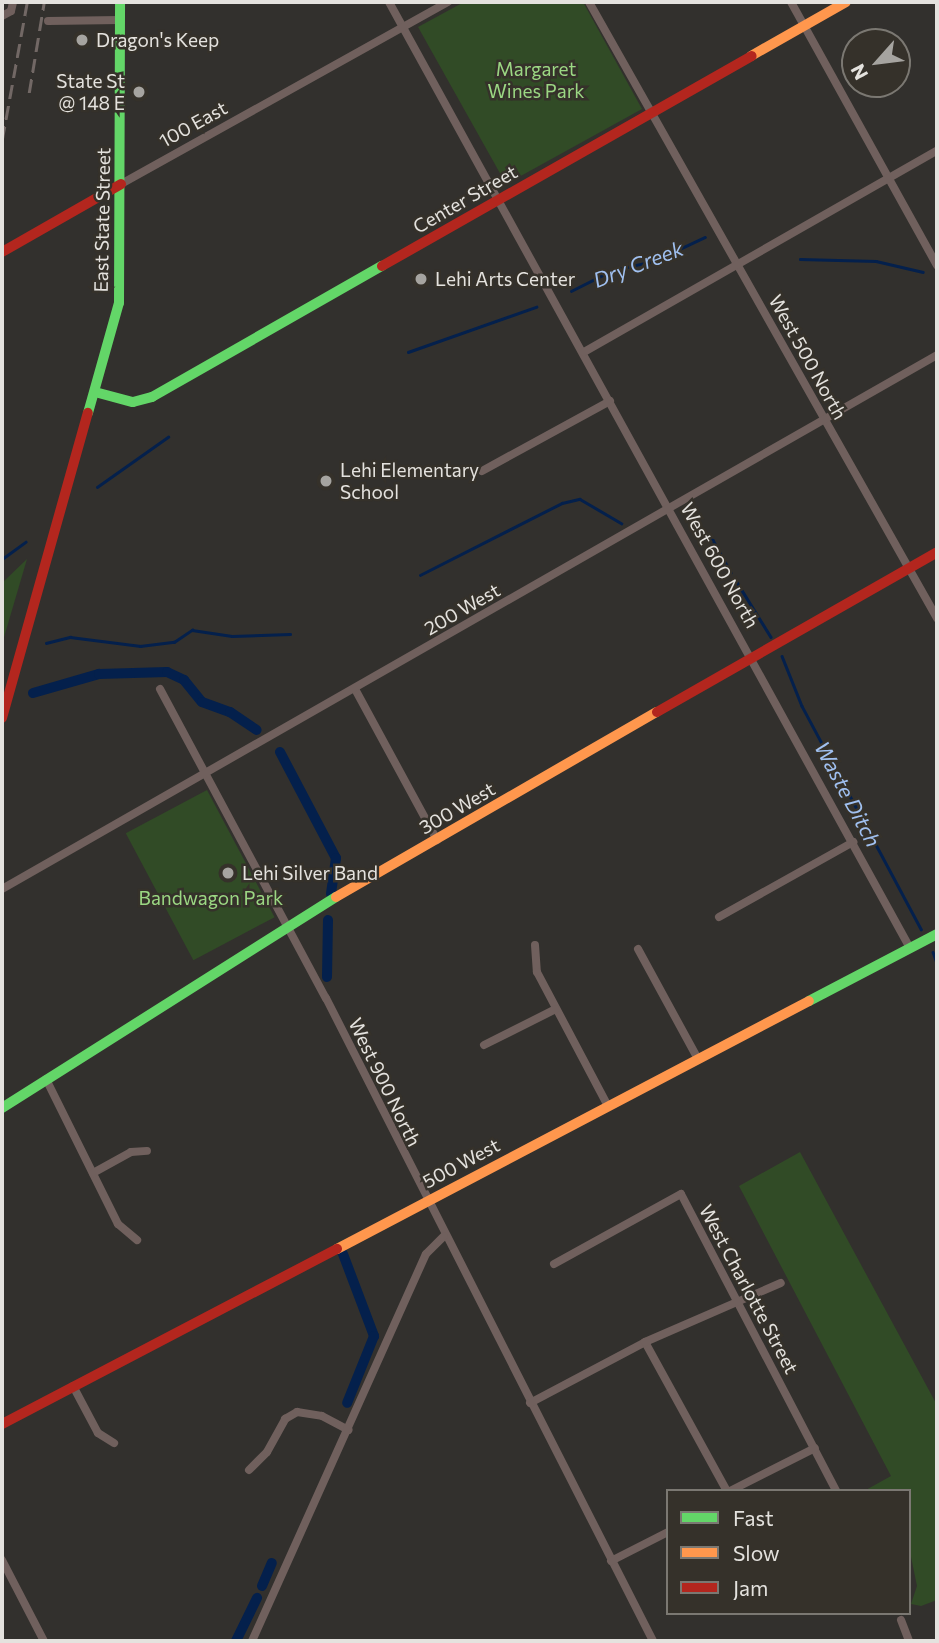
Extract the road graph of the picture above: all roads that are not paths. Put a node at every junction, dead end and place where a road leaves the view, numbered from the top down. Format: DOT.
graph roads {
  1 [pos="120,2"];
  2 [pos="389,2"];
  3 [pos="448,2"];
  4 [pos="589,2"];
  5 [pos="791,2"];
  6 [pos="846,2"];
  7 [pos="12,6"];
  8 [pos="2,16"];
  9 [pos="120,20"];
  10 [pos="48,21"];
  11 [pos="804,25"];
  12 [pos="403,27"];
  13 [pos="650,113"];
  14 [pos="937,151"];
  15 [pos="888,180"];
  16 [pos="121,184"];
  17 [pos="499,199"];
  18 [pos="2,252"];
  19 [pos="937,265"];
  20 [pos="738,267"];
  21 [pos="584,352"];
  22 [pos="937,355"];
  23 [pos="95,393"];
  24 [pos="610,401"];
  25 [pos="825,420"];
  26 [pos="482,471"];
  27 [pos="670,507"];
  28 [pos="937,552"];
  29 [pos="909,568"];
  30 [pos="937,618"];
  31 [pos="753,656"];
  32 [pos="160,689"];
  33 [pos="355,689"];
  34 [pos="2,718"];
  35 [pos="206,773"];
  36 [pos="437,841"];
  37 [pos="853,842"];
  38 [pos="2,889"];
  39 [pos="719,917"];
  40 [pos="287,925"];
  41 [pos="937,934"];
  42 [pos="535,945"];
  43 [pos="638,948"];
  44 [pos="910,948"];
  45 [pos="556,1009"];
  46 [pos="484,1045"];
  47 [pos="698,1059"];
  48 [pos="46,1079"];
  49 [pos="608,1106"];
  50 [pos="2,1108"];
  51 [pos="147,1151"];
  52 [pos="93,1173"];
  53 [pos="427,1201"];
  54 [pos="444,1236"];
  55 [pos="137,1240"];
  56 [pos="554,1264"];
  57 [pos="781,1283"];
  58 [pos="736,1300"];
  59 [pos="645,1342"];
  60 [pos="73,1386"];
  61 [pos="530,1403"];
  62 [pos="2,1424"];
  63 [pos="348,1430"];
  64 [pos="114,1443"];
  65 [pos="815,1448"];
  66 [pos="249,1470"];
  67 [pos="728,1489"];
  68 [pos="733,1489"];
  69 [pos="834,1489"];
  70 [pos="666,1533"];
  71 [pos="2,1560"];
  72 [pos="611,1561"];
  73 [pos="901,1620"];
  74 [pos="44,1641"];
  75 [pos="252,1641"];
  76 [pos="653,1641"];
  77 [pos="909,1641"];
  1 -- 9 [label="street, East State Street"];
  2 -- 12 [label="street, West 600 North"];
  3 -- 12 [label="street, 100 East"];
  4 -- 13 [label="street, West 500 North"];
  5 -- 11 [label="street"];
  6 -- 11 [label="street, Center Street"];
  7 -- 8 [label="street"];
  9 -- 10 [label="street"];
  9 -- 16 [label="street, East State Street"];
  11 -- 13 [label="street, Center Street"];
  11 -- 15 [label="street"];
  12 -- 16 [label="street, 100 East"];
  12 -- 17 [label="street, West 600 North"];
  13 -- 17 [label="street, Center Street"];
  13 -- 20 [label="street, West 500 North"];
  14 -- 15 [label="street"];
  15 -- 19 [label="street"];
  15 -- 20 [label="street"];
  16 -- 18 [label="street, 100 East"];
  16 -- 23 [label="street, East State Street"];
  17 -- 21 [label="street, West 600 North"];
  17 -- 23 [label="street, Center Street"];
  20 -- 21 [label="street"];
  20 -- 25 [label="street, West 500 North"];
  21 -- 24 [label="street, West 600 North"];
  22 -- 25 [label="street, 200 West"];
  23 -- 34 [label="street, East State Street"];
  24 -- 26 [label="street"];
  24 -- 27 [label="street, West 600 North"];
  25 -- 27 [label="street, 200 West"];
  25 -- 29 [label="street, West 500 North"];
  27 -- 31 [label="street, West 600 North"];
  27 -- 33 [label="street, 200 West"];
  28 -- 29 [label="street, 300 West"];
  29 -- 30 [label="street, West 500 North"];
  29 -- 31 [label="street, 300 West"];
  31 -- 36 [label="street, 300 West"];
  31 -- 37 [label="street, West 600 North"];
  32 -- 35 [label="street, West 900 North"];
  33 -- 35 [label="street, 200 West"];
  33 -- 36 [label="street"];
  35 -- 38 [label="street, 200 West"];
  35 -- 40 [label="street, West 900 North"];
  36 -- 40 [label="street, 300 West"];
  37 -- 39 [label="street"];
  37 -- 44 [label="street, West 600 North"];
  40 -- 48 [label="street, 300 West"];
  40 -- 53 [label="street, West 900 North"];
  41 -- 44 [label="street, 500 West"];
  42 -- 45 [label="street"];
  43 -- 47 [label="street"];
  44 -- 47 [label="street, 500 West"];
  45 -- 46 [label="street"];
  45 -- 49 [label="street"];
  47 -- 49 [label="street, 500 West"];
  48 -- 50 [label="street, 300 West"];
  48 -- 52 [label="street"];
  49 -- 53 [label="street, 500 West"];
  51 -- 52 [label="street"];
  52 -- 55 [label="street"];
  53 -- 54 [label="street, West 900 North"];
  53 -- 60 [label="street, 500 West"];
  54 -- 61 [label="street, West 900 North"];
  54 -- 63 [label="street"];
  56 -- 58 [label="street, West Charlotte Street"];
  57 -- 58 [label="street"];
  58 -- 59 [label="street"];
  58 -- 65 [label="street, West Charlotte Street"];
  59 -- 61 [label="street"];
  59 -- 67 [label="street"];
  60 -- 62 [label="street, 500 West"];
  60 -- 64 [label="street"];
  61 -- 72 [label="street, West 900 North"];
  63 -- 66 [label="street"];
  63 -- 75 [label="street"];
  65 -- 68 [label="street"];
  65 -- 69 [label="street, West Charlotte Street"];
  70 -- 72 [label="street"];
  71 -- 74 [label="street"];
  72 -- 76 [label="street, West 900 North"];
  73 -- 77 [label="street"];
}
